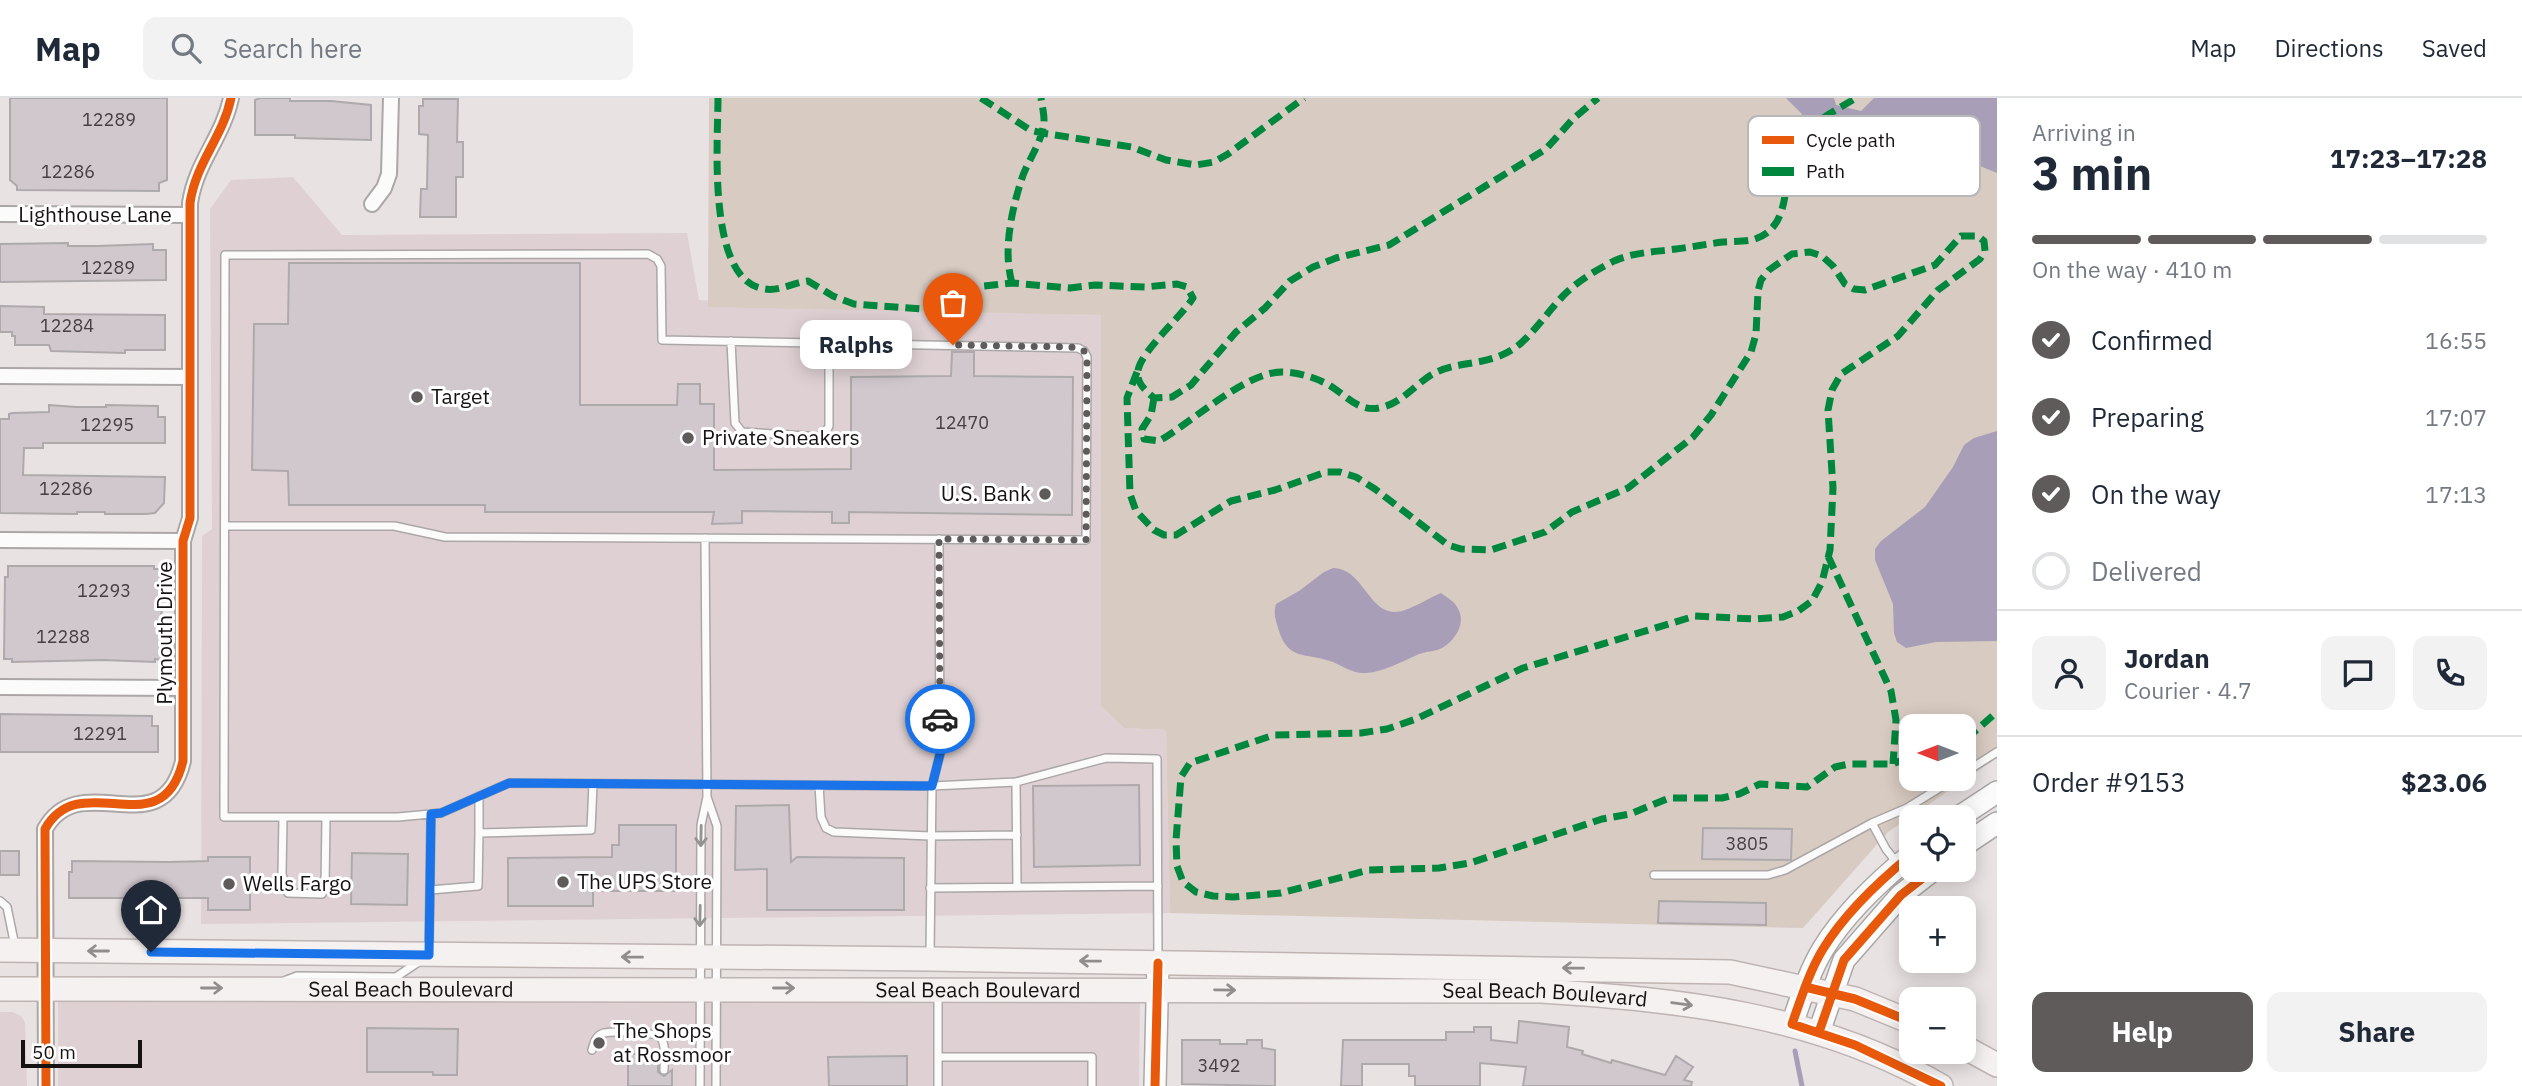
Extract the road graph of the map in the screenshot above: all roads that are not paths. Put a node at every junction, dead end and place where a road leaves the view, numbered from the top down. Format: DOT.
graph roads {
  1 [pos="231,98"];
  2 [pos="391,98"];
  3 [pos="372,204"];
  4 [pos="0,214"];
  5 [pos="190,215"];
  6 [pos="731,341"];
  7 [pos="829,342"];
  8 [pos="0,376"];
  9 [pos="190,377"];
  10 [pos="225,526"];
  11 [pos="705,538"];
  12 [pos="939,539"];
  13 [pos="0,540"];
  14 [pos="183,541"];
  15 [pos="0,687"];
  16 [pos="183,688"];
  17 [pos="1997,752"];
  18 [pos="1976,765"];
  19 [pos="1016,782"];
  20 [pos="593,784"];
  21 [pos="819,785"];
  22 [pos="706,786"];
  23 [pos="932,786"];
  24 [pos="1935,791"];
  25 [pos="1997,792"];
  26 [pos="479,796"];
  27 [pos="707,797"];
  28 [pos="1976,806"];
  29 [pos="431,814"];
  30 [pos="283,817"];
  31 [pos="326,817"];
  32 [pos="1872,823"];
  33 [pos="1997,823"];
  34 [pos="479,833"];
  35 [pos="1017,835"];
  36 [pos="930,836"];
  37 [pos="1976,837"];
  38 [pos="1899,857"];
  39 [pos="1899,865"];
  40 [pos="1654,875"];
  41 [pos="1918,882"];
  42 [pos="1158,886"];
  43 [pos="1017,887"];
  44 [pos="930,888"];
  45 [pos="430,890"];
  46 [pos="0,901"];
  47 [pos="8,950"];
  48 [pos="46,951"];
  49 [pos="429,955"];
  50 [pos="708,957"];
  51 [pos="930,959"];
  52 [pos="1158,962"];
  53 [pos="1805,986"];
  54 [pos="265,988"];
  55 [pos="708,988"];
  56 [pos="0,989"];
  57 [pos="46,989"];
  58 [pos="938,989"];
  59 [pos="1156,990"];
  60 [pos="1832,993"];
  61 [pos="1899,1017"];
  62 [pos="1792,1024"];
  63 [pos="1819,1032"];
  64 [pos="592,1050"];
  65 [pos="1976,1053"];
  66 [pos="938,1057"];
  67 [pos="1997,1065"];
  68 [pos="664,1070"];
  69 [pos="1933,1084"];
  70 [pos="46,1086"];
  71 [pos="701,1086"];
  72 [pos="716,1086"];
  73 [pos="938,1086"];
  74 [pos="1092,1086"];
  75 [pos="1155,1086"];
  1 -- 5 [label="street, Plymouth Drive"];
  2 -- 3 [label="street"];
  4 -- 5 [label="street, Lighthouse Lane"];
  5 -- 9 [label="street, Plymouth Drive"];
  6 -- 7 [label="lane"];
  6 -- 7 [label="lane"];
  6 -- 10 [label="lane"];
  7 -- 12 [label="lane"];
  8 -- 9 [label="street"];
  9 -- 14 [label="street, Plymouth Drive"];
  10 -- 11 [label="lane"];
  10 -- 30 [label="lane"];
  11 -- 12 [label="lane"];
  11 -- 22 [label="lane"];
  12 -- 23 [label="lane"];
  13 -- 14 [label="street"];
  14 -- 16 [label="street, Plymouth Drive"];
  15 -- 16 [label="street"];
  16 -- 48 [label="street, Plymouth Drive"];
  17 -- 18 [label="lane"];
  19 -- 23 [label="lane"];
  19 -- 35 [label="lane"];
  19 -- 42 [label="lane"];
  20 -- 22 [label="lane"];
  20 -- 26 [label="lane"];
  20 -- 34 [label="lane"];
  21 -- 22 [label="lane"];
  21 -- 23 [label="lane"];
  21 -- 36 [label="lane"];
  22 -- 27 [label="lane"];
  23 -- 36 [label="lane"];
  24 -- 32 [label="lane"];
  25 -- 28 [label="main road"];
  26 -- 29 [label="lane"];
  26 -- 34 [label="lane"];
  27 -- 50 [label="lane, one-way"];
  27 -- 50 [label="lane"];
  29 -- 31 [label="lane"];
  29 -- 45 [label="lane"];
  30 -- 31 [label="lane"];
  30 -- 31 [label="lane"];
  32 -- 38 [label="lane"];
  32 -- 40 [label="lane"];
  33 -- 37 [label="main road"];
  34 -- 45 [label="lane"];
  35 -- 36 [label="lane"];
  35 -- 43 [label="lane"];
  36 -- 44 [label="lane"];
  39 -- 53 [label="main road"];
  41 -- 60 [label="main road"];
  42 -- 43 [label="lane"];
  42 -- 52 [label="lane"];
  43 -- 44 [label="lane"];
  44 -- 51 [label="lane"];
  45 -- 49 [label="lane"];
  46 -- 47 [label="lane"];
  47 -- 48 [label="main road, Seal Beach Boulevard"];
  49 -- 48 [label="main road, Seal Beach Boulevard, one-way"];
  48 -- 57 [label="street, Plymouth Drive"];
  50 -- 49 [label="main road, Seal Beach Boulevard, one-way"];
  49 -- 54 [label="lane"];
  50 -- 51 [label="main road, Seal Beach Boulevard"];
  50 -- 55 [label="lane"];
  50 -- 55 [label="lane"];
  52 -- 51 [label="main road, Seal Beach Boulevard, one-way"];
  53 -- 52 [label="main road, Seal Beach Boulevard, one-way"];
  52 -- 59 [label="main road"];
  53 -- 60 [label="main road, Seal Beach Boulevard"];
  53 -- 62 [label="main road"];
  54 -- 55 [label="main road, Seal Beach Boulevard"];
  57 -- 54 [label="main road, Seal Beach Boulevard, one-way"];
  55 -- 58 [label="main road, Seal Beach Boulevard, one-way"];
  55 -- 71 [label="lane"];
  55 -- 72 [label="lane"];
  56 -- 57 [label="main road, Seal Beach Boulevard"];
  57 -- 70 [label="street, Plymouth Drive"];
  58 -- 59 [label="main road, Seal Beach Boulevard"];
  58 -- 66 [label="lane"];
  59 -- 62 [label="main road, Seal Beach Boulevard, one-way"];
  59 -- 75 [label="main road"];
  60 -- 61 [label="main road, Seal Beach Boulevard"];
  60 -- 63 [label="main road"];
  62 -- 63 [label="main road, Seal Beach Boulevard"];
  63 -- 69 [label="main road, Seal Beach Boulevard"];
  64 -- 68 [label="lane"];
  65 -- 67 [label="main road"];
  66 -- 73 [label="lane"];
  66 -- 74 [label="lane"];
}
